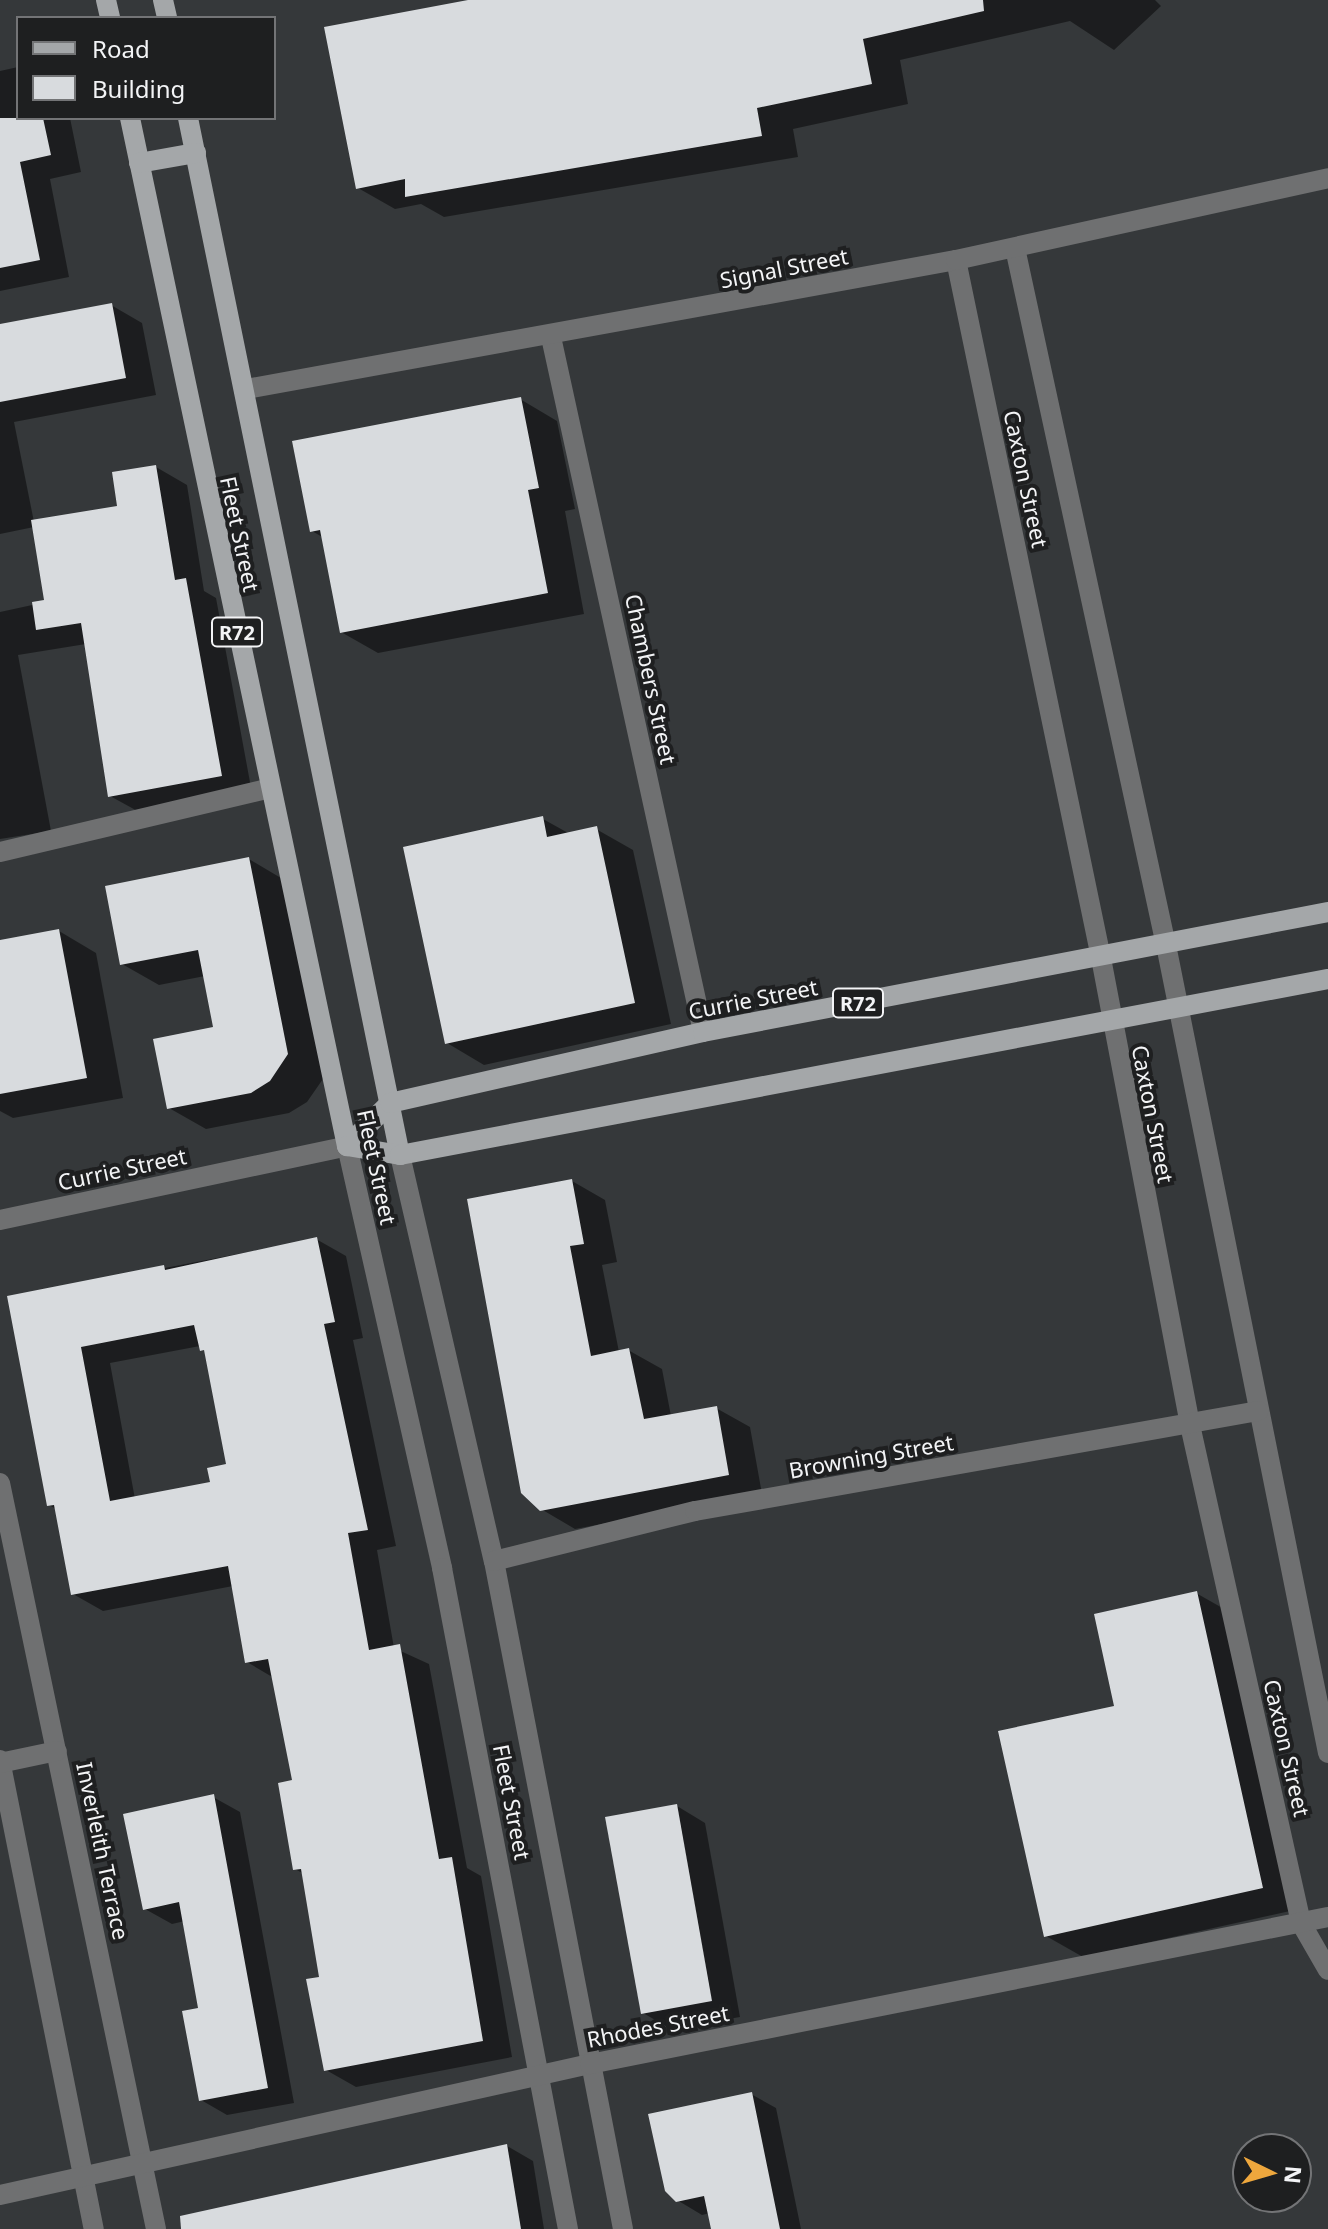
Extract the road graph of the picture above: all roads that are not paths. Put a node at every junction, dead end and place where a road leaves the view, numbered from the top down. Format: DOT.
graph roads {
  1 [pos="130,120"];
  2 [pos="188,120"];
  3 [pos="196,153"];
  4 [pos="139,163"];
  5 [pos="1328,178"];
  6 [pos="1015,248"];
  7 [pos="956,260"];
  8 [pos="551,337"];
  9 [pos="246,389"];
  10 [pos="270,788"];
  11 [pos="0,852"];
  12 [pos="1328,912"];
  13 [pos="1166,945"];
  14 [pos="1101,958"];
  15 [pos="1328,979"];
  16 [pos="1179,1009"];
  17 [pos="1110,1023"];
  18 [pos="703,1032"];
  19 [pos="390,1103"];
  20 [pos="347,1146"];
  21 [pos="400,1155"];
  22 [pos="0,1220"];
  23 [pos="1258,1411"];
  24 [pos="1190,1425"];
  25 [pos="0,1483"];
  26 [pos="494,1561"];
  27 [pos="57,1751"];
  28 [pos="1328,1753"];
  29 [pos="0,1762"];
  30 [pos="1328,1917"];
  31 [pos="1301,1923"];
  32 [pos="1328,1970"];
  33 [pos="590,2064"];
  34 [pos="541,2076"];
  35 [pos="144,2166"];
  36 [pos="85,2177"];
  37 [pos="0,2195"];
  38 [pos="94,2229"];
  39 [pos="156,2229"];
  40 [pos="568,2229"];
  41 [pos="623,2229"];
  1 -- 4 [label="main road, Fleet Street / R72"];
  2 -- 3 [label="main road, Fleet Street / R72"];
  3 -- 4 [label="main road"];
  3 -- 9 [label="main road, Fleet Street / R72"];
  4 -- 10 [label="main road, Fleet Street / R72"];
  5 -- 6 [label="street, Signal Street"];
  6 -- 7 [label="street, Signal Street"];
  6 -- 13 [label="street, Caxton Street"];
  7 -- 8 [label="street, Signal Street"];
  7 -- 14 [label="street, Caxton Street"];
  8 -- 9 [label="street, Signal Street"];
  8 -- 18 [label="street, Chambers Street"];
  9 -- 19 [label="main road, Fleet Street / R72"];
  10 -- 11 [label="street"];
  10 -- 20 [label="main road, Fleet Street / R72"];
  12 -- 13 [label="main road, Currie Street / R72"];
  13 -- 14 [label="main road, Currie Street / R72"];
  13 -- 16 [label="street, Caxton Street"];
  14 -- 17 [label="street, Caxton Street"];
  14 -- 18 [label="main road, Currie Street / R72"];
  15 -- 16 [label="main road, Currie Street"];
  16 -- 17 [label="main road, Currie Street"];
  16 -- 23 [label="street, Caxton Street"];
  17 -- 21 [label="main road, Currie Street"];
  17 -- 24 [label="street, Caxton Street"];
  18 -- 19 [label="main road, Currie Street / R72"];
  19 -- 20 [label="main road"];
  19 -- 21 [label="main road, Fleet Street / R72"];
  20 -- 21 [label="main road, Currie Street"];
  20 -- 22 [label="street, Currie Street"];
  20 -- 34 [label="street, Fleet Street"];
  21 -- 26 [label="street, Fleet Street"];
  23 -- 24 [label="street, Browning Street"];
  23 -- 28 [label="street, Caxton Street"];
  24 -- 26 [label="street, Browning Street"];
  24 -- 31 [label="street, Caxton Street"];
  25 -- 27 [label="street, Inverleith Terrace"];
  26 -- 33 [label="street, Fleet Street"];
  27 -- 29 [label="street"];
  27 -- 35 [label="street, Inverleith Terrace"];
  29 -- 36 [label="street"];
  30 -- 31 [label="street, Rhodes Street"];
  31 -- 32 [label="street, Caxton Street"];
  31 -- 33 [label="street, Rhodes Street"];
  33 -- 34 [label="street, Rhodes Street"];
  33 -- 41 [label="street, Fleet Street"];
  34 -- 35 [label="street, Rhodes Street"];
  34 -- 40 [label="street, Fleet Street"];
  35 -- 36 [label="street, Rhodes Street"];
  35 -- 39 [label="street, Inverleith Terrace"];
  36 -- 37 [label="street, Rhodes Street"];
  36 -- 38 [label="street"];
}
